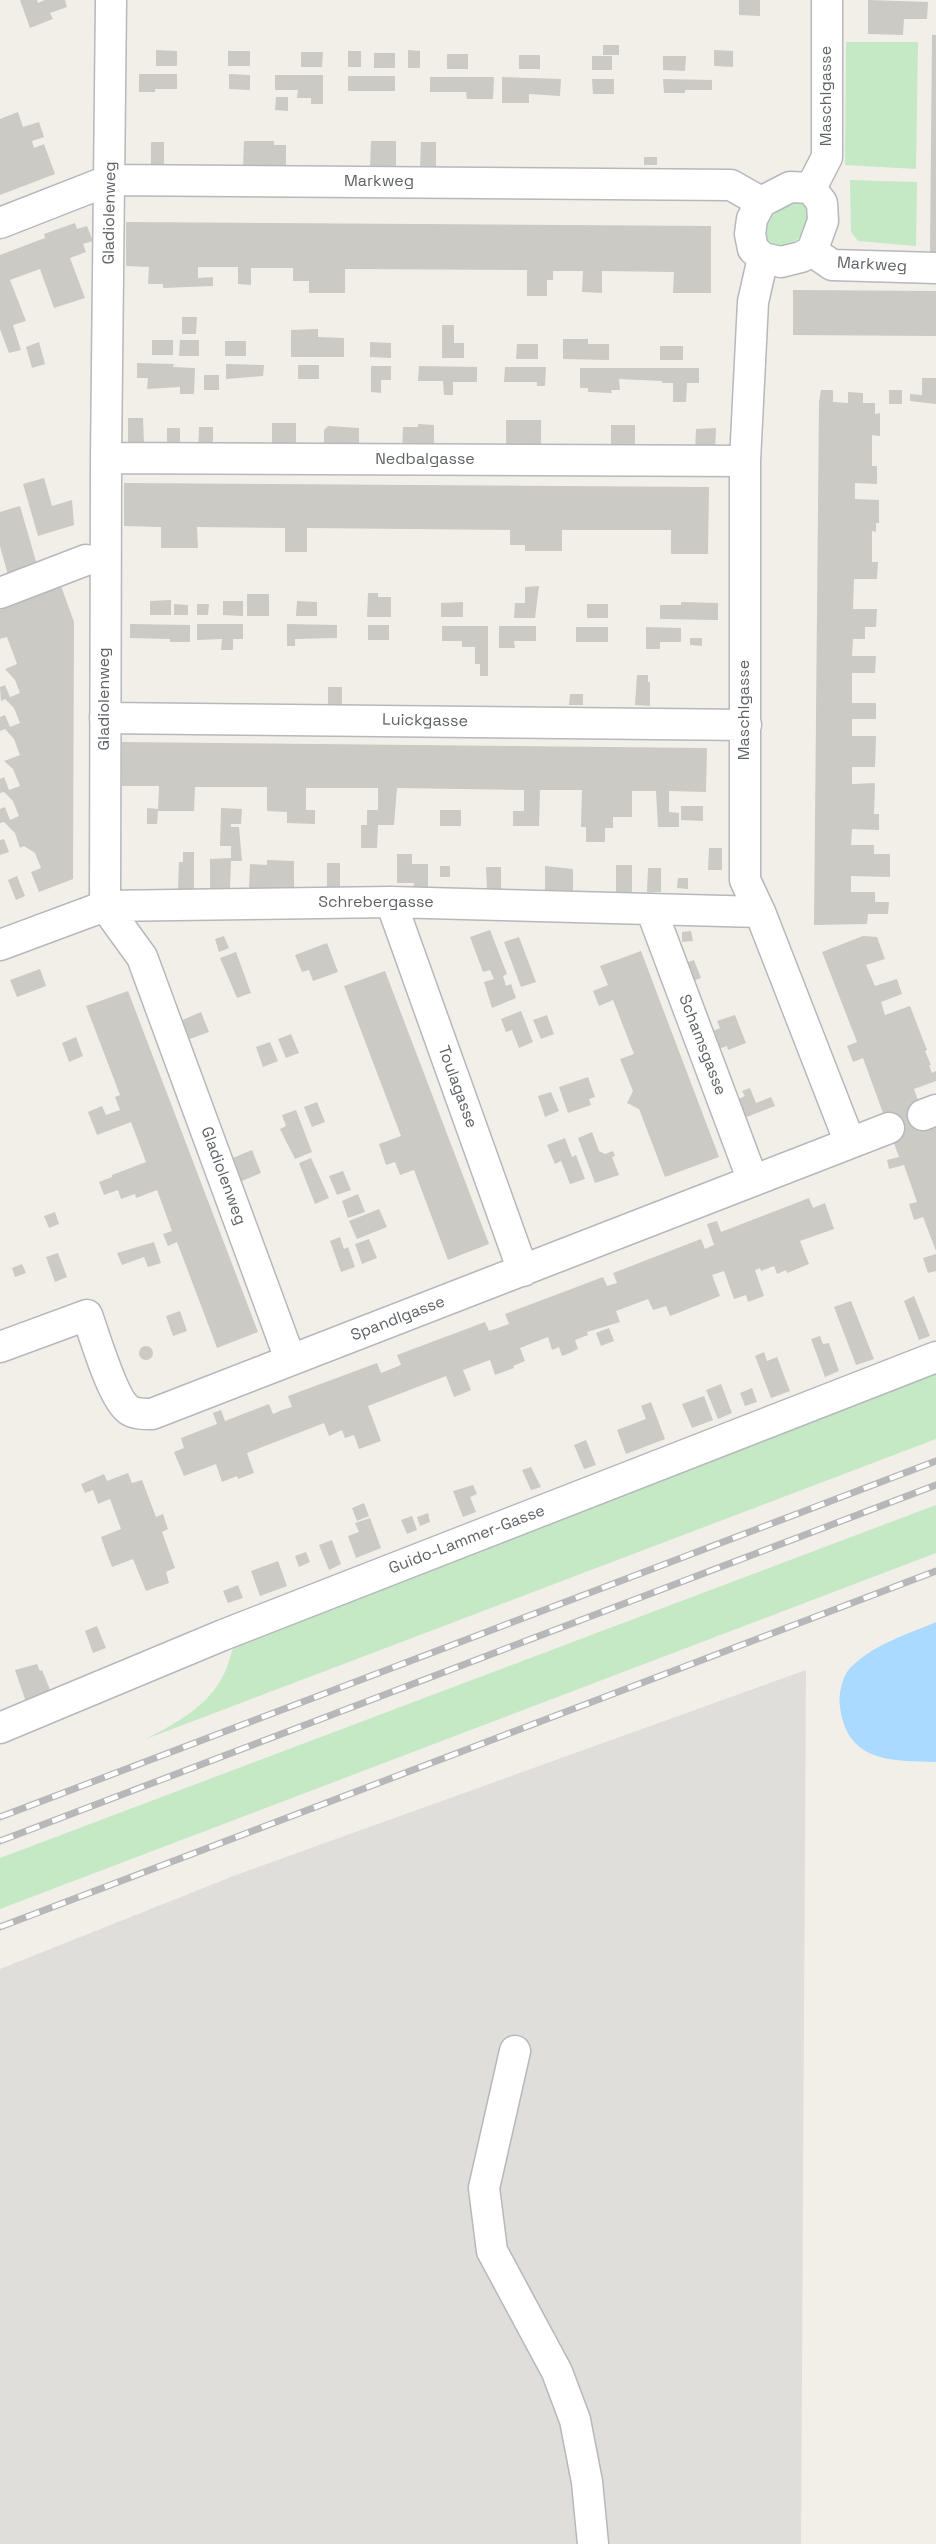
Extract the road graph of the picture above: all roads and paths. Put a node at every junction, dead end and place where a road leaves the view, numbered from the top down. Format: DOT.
graph roads {
  1 [pos="111,0"];
  2 [pos="827,0"];
  3 [pos="110,180"];
  4 [pos="811,188"];
  5 [pos="761,202"];
  6 [pos="0,223"];
  7 [pos="812,251"];
  8 [pos="763,258"];
  9 [pos="936,268"];
  10 [pos="106,459"];
  11 [pos="745,461"];
  12 [pos="86,560"];
  13 [pos="0,592"];
  14 [pos="105,718"];
  15 [pos="746,725"];
  16 [pos="392,902"];
  17 [pos="105,906"];
  18 [pos="651,909"];
  19 [pos="760,912"];
  20 [pos="0,945"];
  21 [pos="889,1128"];
  22 [pos="850,1143"];
  23 [pos="753,1181"];
  24 [pos="523,1271"];
  25 [pos="0,1347"];
  26 [pos="936,1357"];
  27 [pos="290,1359"];
  28 [pos="0,1728"];
  29 [pos="514,2051"];
  30 [pos="593,2544"];
  1 -- 3 [label="street, Gladiolenweg"];
  2 -- 4 [label="street, Maschlgasse"];
  3 -- 5 [label="street, Markweg"];
  3 -- 6 [label="street, Markweg"];
  3 -- 10 [label="street, Gladiolenweg"];
  4 -- 5 [label="street"];
  4 -- 7 [label="street"];
  5 -- 8 [label="street"];
  7 -- 8 [label="street"];
  7 -- 9 [label="street, Markweg"];
  8 -- 11 [label="street, Maschlgasse"];
  10 -- 11 [label="street, Nedbalgasse"];
  10 -- 14 [label="street, Gladiolenweg"];
  11 -- 15 [label="street, Maschlgasse"];
  12 -- 13 [label="street"];
  14 -- 15 [label="street, Luickgasse"];
  14 -- 17 [label="street, Gladiolenweg"];
  15 -- 19 [label="street, Maschlgasse"];
  16 -- 17 [label="street, Schrebergasse"];
  16 -- 18 [label="street, Schrebergasse"];
  16 -- 24 [label="street, Toulagasse"];
  17 -- 20 [label="street, Schrebergasse"];
  17 -- 27 [label="street, Gladiolenweg"];
  18 -- 19 [label="street, Schrebergasse"];
  18 -- 23 [label="street, Schamsgasse"];
  19 -- 22 [label="street, Maschlgasse"];
  21 -- 22 [label="street, Spandlgasse"];
  22 -- 23 [label="street, Spandlgasse"];
  23 -- 24 [label="street, Spandlgasse"];
  24 -- 27 [label="street, Spandlgasse"];
  25 -- 27 [label="street, Spandlgasse"];
  26 -- 28 [label="street, Guido-Lammer-Gasse"];
  29 -- 30 [label="street"];
}
